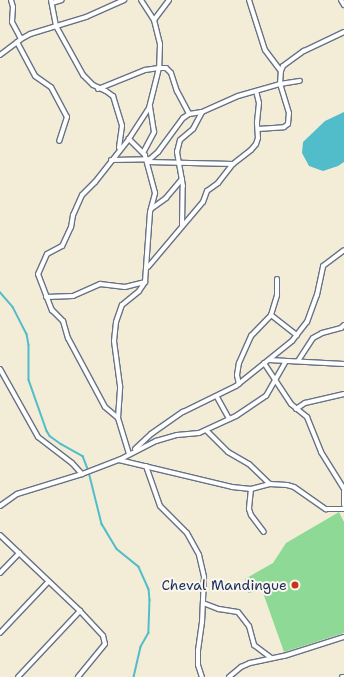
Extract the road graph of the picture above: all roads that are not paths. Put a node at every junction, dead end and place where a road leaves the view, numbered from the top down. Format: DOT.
graph roads {
  1 [pos="11,0"];
  2 [pos="62,0"];
  3 [pos="124,0"];
  4 [pos="141,0"];
  5 [pos="169,0"];
  6 [pos="249,0"];
  7 [pos="341,0"];
  8 [pos="51,1"];
  9 [pos="344,4"];
  10 [pos="154,20"];
  11 [pos="56,26"];
  12 [pos="344,32"];
  13 [pos="19,40"];
  14 [pos="0,55"];
  15 [pos="159,68"];
  16 [pos="281,71"];
  17 [pos="300,81"];
  18 [pos="280,84"];
  19 [pos="98,89"];
  20 [pos="256,91"];
  21 [pos="150,106"];
  22 [pos="202,112"];
  23 [pos="188,114"];
  24 [pos="258,129"];
  25 [pos="129,139"];
  26 [pos="59,141"];
  27 [pos="119,151"];
  28 [pos="143,153"];
  29 [pos="111,160"];
  30 [pos="146,161"];
  31 [pos="179,162"];
  32 [pos="233,164"];
  33 [pos="182,179"];
  34 [pos="151,209"];
  35 [pos="182,225"];
  36 [pos="344,250"];
  37 [pos="148,267"];
  38 [pos="277,279"];
  39 [pos="145,282"];
  40 [pos="46,297"];
  41 [pos="271,316"];
  42 [pos="344,325"];
  43 [pos="297,335"];
  44 [pos="269,360"];
  45 [pos="286,361"];
  46 [pos="298,361"];
  47 [pos="264,363"];
  48 [pos="343,364"];
  49 [pos="0,369"];
  50 [pos="276,379"];
  51 [pos="240,384"];
  52 [pos="344,394"];
  53 [pos="217,397"];
  54 [pos="296,408"];
  55 [pos="118,418"];
  56 [pos="229,419"];
  57 [pos="206,430"];
  58 [pos="134,451"];
  59 [pos="128,454"];
  60 [pos="119,460"];
  61 [pos="146,466"];
  62 [pos="82,474"];
  63 [pos="270,484"];
  64 [pos="251,488"];
  65 [pos="344,490"];
  66 [pos="344,505"];
  67 [pos="0,506"];
  68 [pos="344,509"];
  69 [pos="264,532"];
  70 [pos="0,535"];
  71 [pos="19,553"];
  72 [pos="0,573"];
  73 [pos="48,582"];
  74 [pos="203,602"];
  75 [pos="80,611"];
  76 [pos="0,633"];
  77 [pos="344,637"];
  78 [pos="271,658"];
  79 [pos="18,677"];
  80 [pos="78,677"];
  81 [pos="202,677"];
  82 [pos="229,677"];
  1 -- 13 [label="street"];
  2 -- 8 [label="street"];
  3 -- 11 [label="street"];
  4 -- 10 [label="street"];
  5 -- 10 [label="street"];
  6 -- 16 [label="street"];
  7 -- 9 [label="street"];
  8 -- 11 [label="street"];
  10 -- 15 [label="street"];
  11 -- 13 [label="street"];
  11 -- 19 [label="street"];
  12 -- 16 [label="street"];
  13 -- 14 [label="street"];
  13 -- 26 [label="street"];
  15 -- 19 [label="street"];
  15 -- 21 [label="street"];
  15 -- 23 [label="street"];
  16 -- 18 [label="street"];
  17 -- 18 [label="street"];
  18 -- 20 [label="street"];
  18 -- 24 [label="street"];
  19 -- 27 [label="street"];
  20 -- 22 [label="street"];
  20 -- 24 [label="street"];
  21 -- 25 [label="street"];
  21 -- 28 [label="street"];
  22 -- 23 [label="street"];
  22 -- 31 [label="street"];
  23 -- 30 [label="street"];
  24 -- 32 [label="street"];
  25 -- 27 [label="street"];
  25 -- 28 [label="street"];
  27 -- 29 [label="street"];
  28 -- 30 [label="street"];
  29 -- 30 [label="street"];
  29 -- 40 [label="street"];
  30 -- 31 [label="street"];
  30 -- 34 [label="street"];
  31 -- 32 [label="street"];
  31 -- 33 [label="street"];
  32 -- 35 [label="street"];
  33 -- 34 [label="street"];
  33 -- 35 [label="street"];
  34 -- 37 [label="street"];
  35 -- 37 [label="street"];
  36 -- 43 [label="street"];
  37 -- 39 [label="street"];
  38 -- 41 [label="street"];
  39 -- 40 [label="street"];
  39 -- 55 [label="street"];
  40 -- 55 [label="street"];
  41 -- 43 [label="street"];
  41 -- 51 [label="street"];
  42 -- 46 [label="street"];
  43 -- 44 [label="street"];
  44 -- 45 [label="street"];
  44 -- 47 [label="street"];
  45 -- 46 [label="street"];
  45 -- 50 [label="street"];
  46 -- 48 [label="street"];
  47 -- 50 [label="street"];
  47 -- 51 [label="street"];
  49 -- 62 [label="street"];
  50 -- 54 [label="street"];
  50 -- 56 [label="street"];
  51 -- 53 [label="street"];
  52 -- 54 [label="street"];
  53 -- 56 [label="street"];
  53 -- 58 [label="street"];
  54 -- 65 [label="street"];
  55 -- 59 [label="street"];
  56 -- 57 [label="street"];
  57 -- 58 [label="street"];
  57 -- 63 [label="street"];
  58 -- 59 [label="street"];
  59 -- 60 [label="street"];
  60 -- 61 [label="street"];
  60 -- 62 [label="street"];
  61 -- 64 [label="street"];
  61 -- 74 [label="street"];
  62 -- 67 [label="street"];
  63 -- 64 [label="street"];
  63 -- 68 [label="street"];
  64 -- 69 [label="street"];
  65 -- 66 [label="street"];
  70 -- 71 [label="street"];
  71 -- 72 [label="street"];
  71 -- 73 [label="street"];
  73 -- 75 [label="street"];
  73 -- 76 [label="street"];
  74 -- 78 [label="street"];
  74 -- 81 [label="street"];
  75 -- 79 [label="street"];
  75 -- 80 [label="street"];
  77 -- 78 [label="street"];
  78 -- 82 [label="street"];
}
